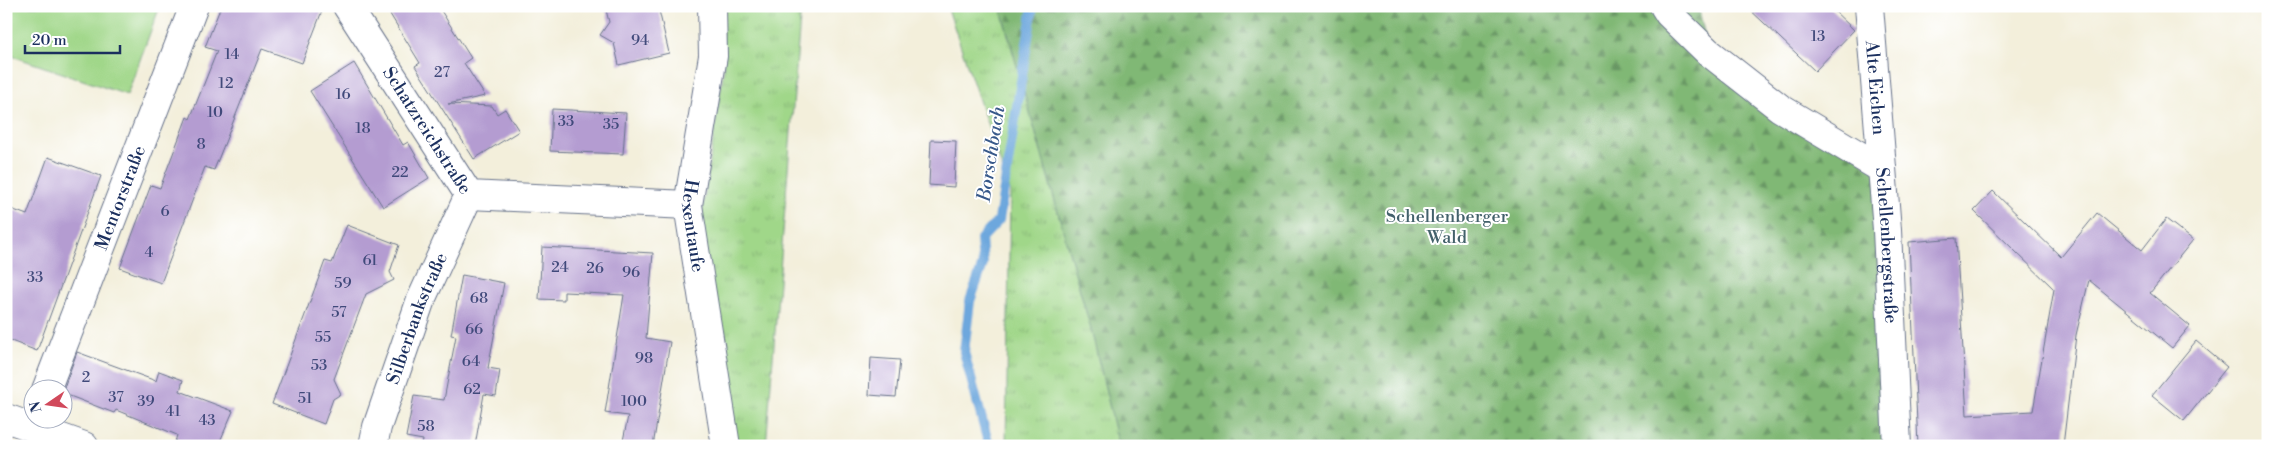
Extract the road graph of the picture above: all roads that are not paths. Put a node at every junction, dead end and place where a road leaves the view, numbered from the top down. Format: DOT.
graph roads {
  1 [pos="194,6"];
  2 [pos="347,6"];
  3 [pos="712,6"];
  4 [pos="1664,6"];
  5 [pos="1869,6"];
  6 [pos="1882,170"];
  7 [pos="469,195"];
  8 [pos="688,205"];
  9 [pos="50,380"];
  10 [pos="6,418"];
  11 [pos="22,421"];
  12 [pos="49,430"];
  13 [pos="84,446"];
  14 [pos="373,446"];
  15 [pos="726,446"];
  16 [pos="1897,446"];
  1 -- 9 [label="street, Mentorstraße"];
  2 -- 7 [label="street, Schatzreichstraße"];
  3 -- 8 [label="street, Hexentaufe"];
  4 -- 6 [label="street, Schellenbergstraße"];
  5 -- 6 [label="street, Alte Eichen"];
  6 -- 16 [label="street, Schellenbergstraße"];
  7 -- 8 [label="street, Schatzreichstraße"];
  7 -- 14 [label="street, Silberbankstraße"];
  8 -- 15 [label="street, Hexentaufe"];
  10 -- 11 [label="street"];
  12 -- 13 [label="street"];
}
